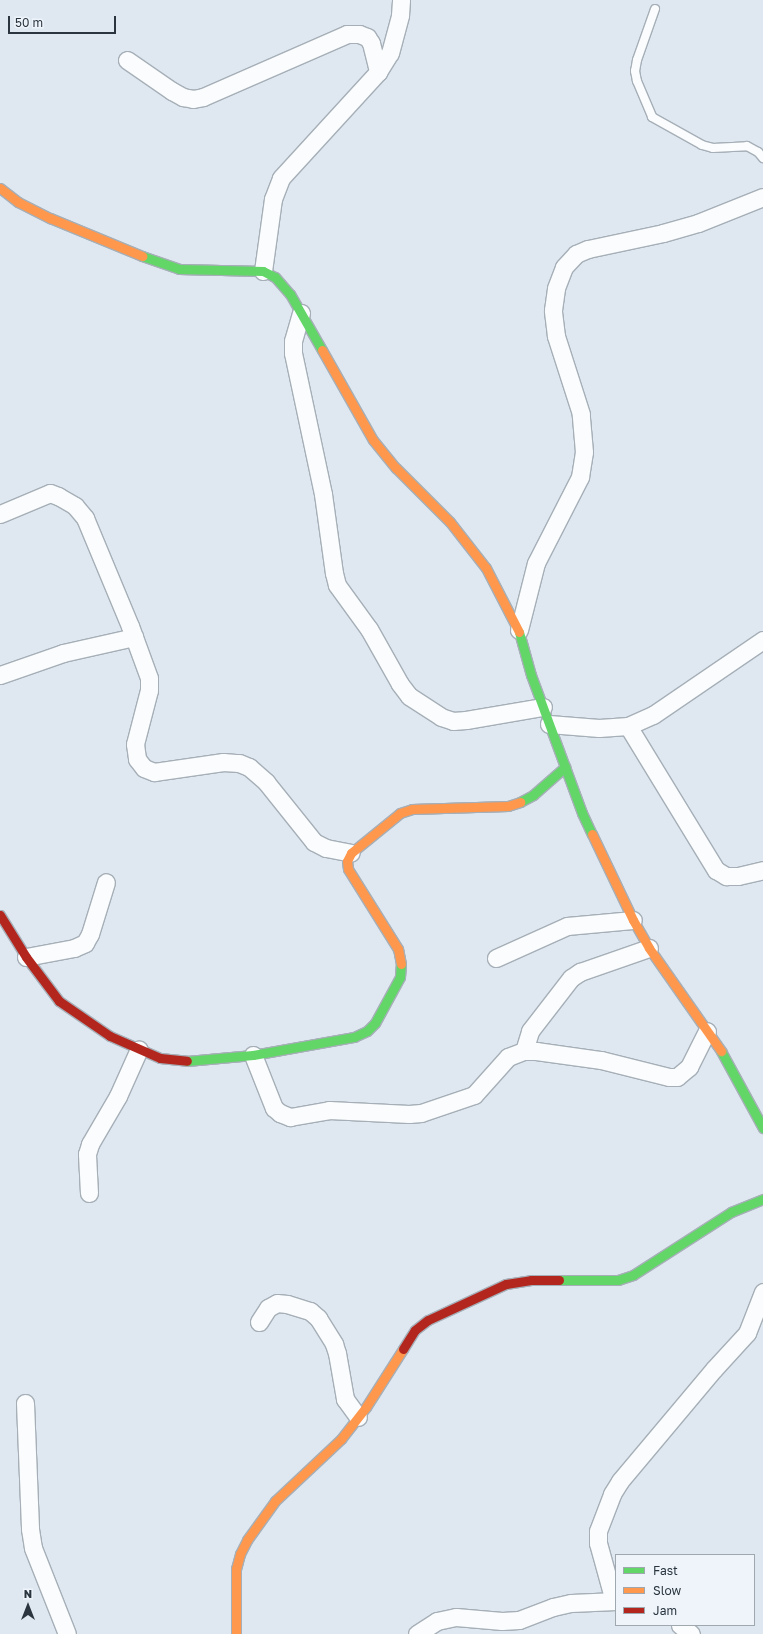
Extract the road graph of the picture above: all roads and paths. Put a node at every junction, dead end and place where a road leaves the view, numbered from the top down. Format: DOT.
graph roads {
  1 [pos="401,0"];
  2 [pos="655,9"];
  3 [pos="127,60"];
  4 [pos="378,72"];
  5 [pos="763,158"];
  6 [pos="0,188"];
  7 [pos="763,197"];
  8 [pos="263,271"];
  9 [pos="301,313"];
  10 [pos="0,514"];
  11 [pos="519,630"];
  12 [pos="134,637"];
  13 [pos="763,640"];
  14 [pos="0,674"];
  15 [pos="543,707"];
  16 [pos="549,724"];
  17 [pos="628,726"];
  18 [pos="565,767"];
  19 [pos="351,853"];
  20 [pos="763,870"];
  21 [pos="106,882"];
  22 [pos="1,918"];
  23 [pos="633,920"];
  24 [pos="649,948"];
  25 [pos="26,957"];
  26 [pos="496,958"];
  27 [pos="707,1031"];
  28 [pos="139,1049"];
  29 [pos="524,1052"];
  30 [pos="253,1055"];
  31 [pos="763,1128"];
  32 [pos="89,1193"];
  33 [pos="763,1198"];
  34 [pos="763,1292"];
  35 [pos="259,1322"];
  36 [pos="25,1403"];
  37 [pos="358,1417"];
  38 [pos="615,1601"];
  39 [pos="681,1626"];
  40 [pos="498,1628"];
  41 [pos="67,1634"];
  42 [pos="236,1634"];
  43 [pos="417,1634"];
  44 [pos="691,1634"];
  1 -- 4 [label="street"];
  2 -- 5 [label="lane"];
  3 -- 4 [label="street"];
  4 -- 8 [label="street"];
  6 -- 8 [label="street"];
  7 -- 11 [label="street"];
  8 -- 9 [label="street"];
  9 -- 11 [label="street"];
  9 -- 15 [label="street"];
  10 -- 12 [label="street"];
  11 -- 15 [label="street"];
  12 -- 14 [label="street"];
  12 -- 19 [label="street"];
  13 -- 17 [label="street"];
  15 -- 16 [label="street"];
  16 -- 17 [label="street"];
  16 -- 18 [label="street"];
  17 -- 20 [label="street"];
  18 -- 19 [label="street"];
  18 -- 23 [label="street"];
  19 -- 30 [label="street"];
  21 -- 25 [label="street"];
  22 -- 25 [label="street"];
  23 -- 24 [label="street"];
  23 -- 26 [label="street"];
  24 -- 27 [label="street"];
  24 -- 29 [label="street"];
  25 -- 28 [label="street"];
  27 -- 29 [label="street"];
  27 -- 31 [label="street"];
  28 -- 30 [label="street"];
  28 -- 32 [label="street"];
  29 -- 30 [label="street"];
  33 -- 37 [label="street"];
  34 -- 38 [label="street"];
  35 -- 37 [label="street"];
  36 -- 41 [label="street"];
  37 -- 42 [label="street"];
  38 -- 40 [label="street"];
  39 -- 44 [label="street"];
  40 -- 43 [label="street"];
}
